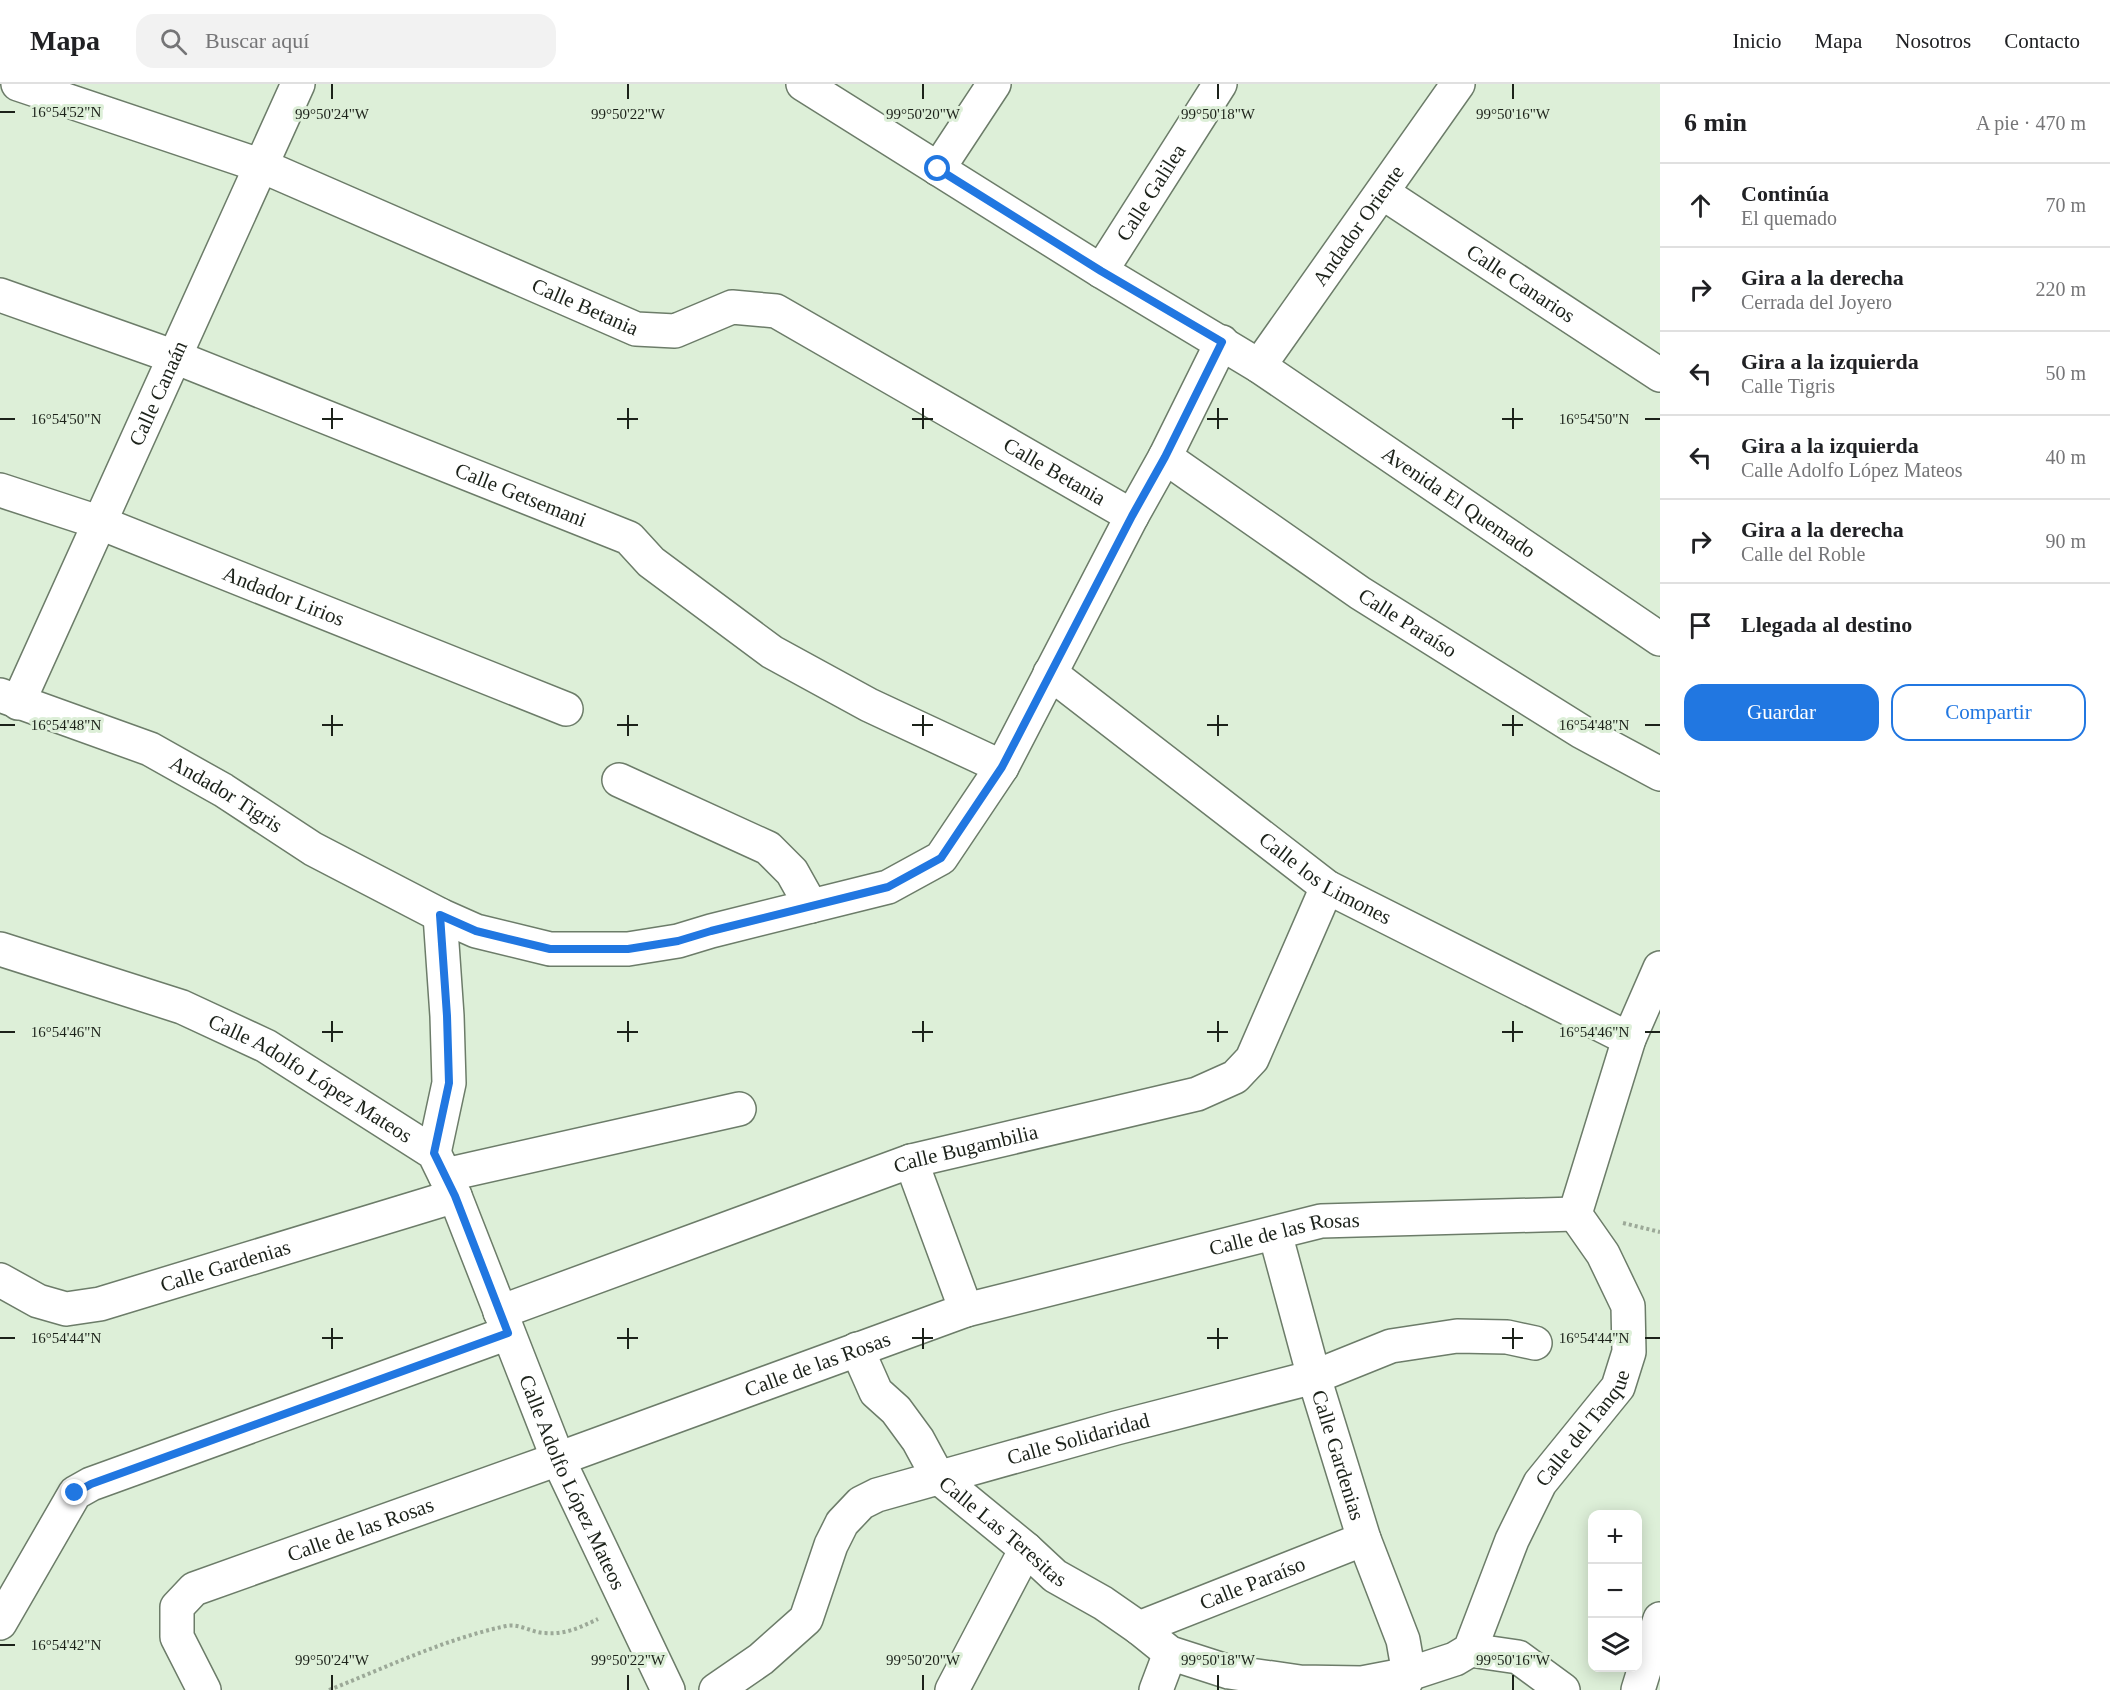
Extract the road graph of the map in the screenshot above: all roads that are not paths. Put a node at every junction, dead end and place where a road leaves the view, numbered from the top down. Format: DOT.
graph roads {
  1 [pos="18,84"];
  2 [pos="298,84"];
  3 [pos="803,84"];
  4 [pos="994,84"];
  5 [pos="1220,84"];
  6 [pos="1458,84"];
  7 [pos="262,166"];
  8 [pos="938,169"];
  9 [pos="1383,193"];
  10 [pos="1101,271"];
  11 [pos="0,295"];
  12 [pos="1222,342"];
  13 [pos="175,357"];
  14 [pos="1259,366"];
  15 [pos="1660,375"];
  16 [pos="1165,457"];
  17 [pos="0,489"];
  18 [pos="1132,516"];
  19 [pos="98,522"];
  20 [pos="1660,639"];
  21 [pos="1050,673"];
  22 [pos="9,699"];
  23 [pos="566,709"];
  24 [pos="1002,767"];
  25 [pos="1660,774"];
  26 [pos="619,780"];
  27 [pos="1327,887"];
  28 [pos="811,906"];
  29 [pos="440,915"];
  30 [pos="0,950"];
  31 [pos="1660,968"];
  32 [pos="1629,1039"];
  33 [pos="739,1109"];
  34 [pos="911,1161"];
  35 [pos="445,1175"];
  36 [pos="1575,1214"];
  37 [pos="1275,1233"];
  38 [pos="0,1280"];
  39 [pos="966,1310"];
  40 [pos="504,1323"];
  41 [pos="1534,1343"];
  42 [pos="857,1349"];
  43 [pos="1314,1377"];
  44 [pos="558,1459"];
  45 [pos="938,1477"];
  46 [pos="1364,1539"];
  47 [pos="1026,1549"];
  48 [pos="1660,1619"];
  49 [pos="0,1623"];
  50 [pos="1139,1628"];
  51 [pos="1470,1650"];
  52 [pos="1170,1653"];
  53 [pos="1406,1682"];
  54 [pos="204,1690"];
  55 [pos="669,1690"];
  56 [pos="716,1690"];
  57 [pos="952,1690"];
  58 [pos="1156,1690"];
  59 [pos="1563,1690"];
  60 [pos="1638,1690"];
  1 -- 7 [label="street, Calle Betania"];
  2 -- 7 [label="street, Calle Canaán"];
  3 -- 8 [label="street, Avenida El Quemado"];
  4 -- 8 [label="street"];
  5 -- 10 [label="street, Calle Galilea"];
  6 -- 9 [label="street, Andador Oriente"];
  7 -- 13 [label="street, Calle Canaán"];
  7 -- 18 [label="street, Calle Betania"];
  8 -- 10 [label="street, Avenida El Quemado"];
  9 -- 14 [label="street, Andador Oriente"];
  9 -- 15 [label="street, Calle Canarios"];
  10 -- 12 [label="street, Avenida El Quemado"];
  11 -- 13 [label="street, Calle Getsemani"];
  12 -- 14 [label="street, Avenida El Quemado"];
  12 -- 16 [label="street, Andador Tigris"];
  13 -- 19 [label="street, Calle Canaán"];
  13 -- 24 [label="street, Calle Getsemani"];
  14 -- 20 [label="street, Avenida El Quemado"];
  16 -- 18 [label="street, Andador Tigris"];
  16 -- 25 [label="street, Calle Paraíso"];
  17 -- 19 [label="street, Andador Lirios"];
  18 -- 21 [label="street, Andador Tigris"];
  19 -- 22 [label="street, Calle Canaán"];
  19 -- 23 [label="street, Andador Lirios"];
  21 -- 24 [label="street, Andador Tigris"];
  21 -- 27 [label="street, Calle los Limones"];
  22 -- 29 [label="street, Andador Tigris"];
  24 -- 28 [label="street, Andador Tigris"];
  26 -- 28 [label="street"];
  27 -- 32 [label="street, Calle los Limones"];
  27 -- 34 [label="street, Calle Bugambilia"];
  28 -- 29 [label="street, Andador Tigris"];
  29 -- 35 [label="street"];
  30 -- 35 [label="street, Calle Adolfo López Mateos"];
  31 -- 32 [label="street"];
  32 -- 36 [label="street"];
  33 -- 35 [label="street, Calle Gardenias"];
  34 -- 39 [label="street"];
  34 -- 40 [label="street, Calle Bugambilia"];
  35 -- 38 [label="street, Calle Gardenias"];
  35 -- 40 [label="street, Calle Adolfo López Mateos"];
  36 -- 37 [label="street, Calle de las Rosas"];
  36 -- 51 [label="street, Calle del Tanque"];
  37 -- 39 [label="street, Calle de las Rosas"];
  37 -- 43 [label="street, Calle Gardenias"];
  39 -- 42 [label="street, Calle de las Rosas"];
  40 -- 44 [label="street, Calle Adolfo López Mateos"];
  40 -- 49 [label="street, Calle Bugambilia"];
  41 -- 43 [label="street, Calle Solidaridad"];
  42 -- 44 [label="street, Calle de las Rosas"];
  42 -- 45 [label="street, Calle Las Teresitas"];
  43 -- 45 [label="street, Calle Solidaridad"];
  43 -- 46 [label="street, Calle Gardenias"];
  44 -- 54 [label="street, Calle de las Rosas"];
  44 -- 55 [label="street, Calle Adolfo López Mateos"];
  45 -- 47 [label="street, Calle Las Teresitas"];
  45 -- 56 [label="street, Calle Solidaridad"];
  46 -- 50 [label="street, Calle Paraíso"];
  46 -- 53 [label="street, Calle Gardenias"];
  47 -- 50 [label="street, Calle Las Teresitas"];
  47 -- 57 [label="street"];
  48 -- 60 [label="street"];
  50 -- 52 [label="street"];
  51 -- 53 [label="street"];
  51 -- 59 [label="street"];
  52 -- 53 [label="street"];
  52 -- 58 [label="street"];
}
